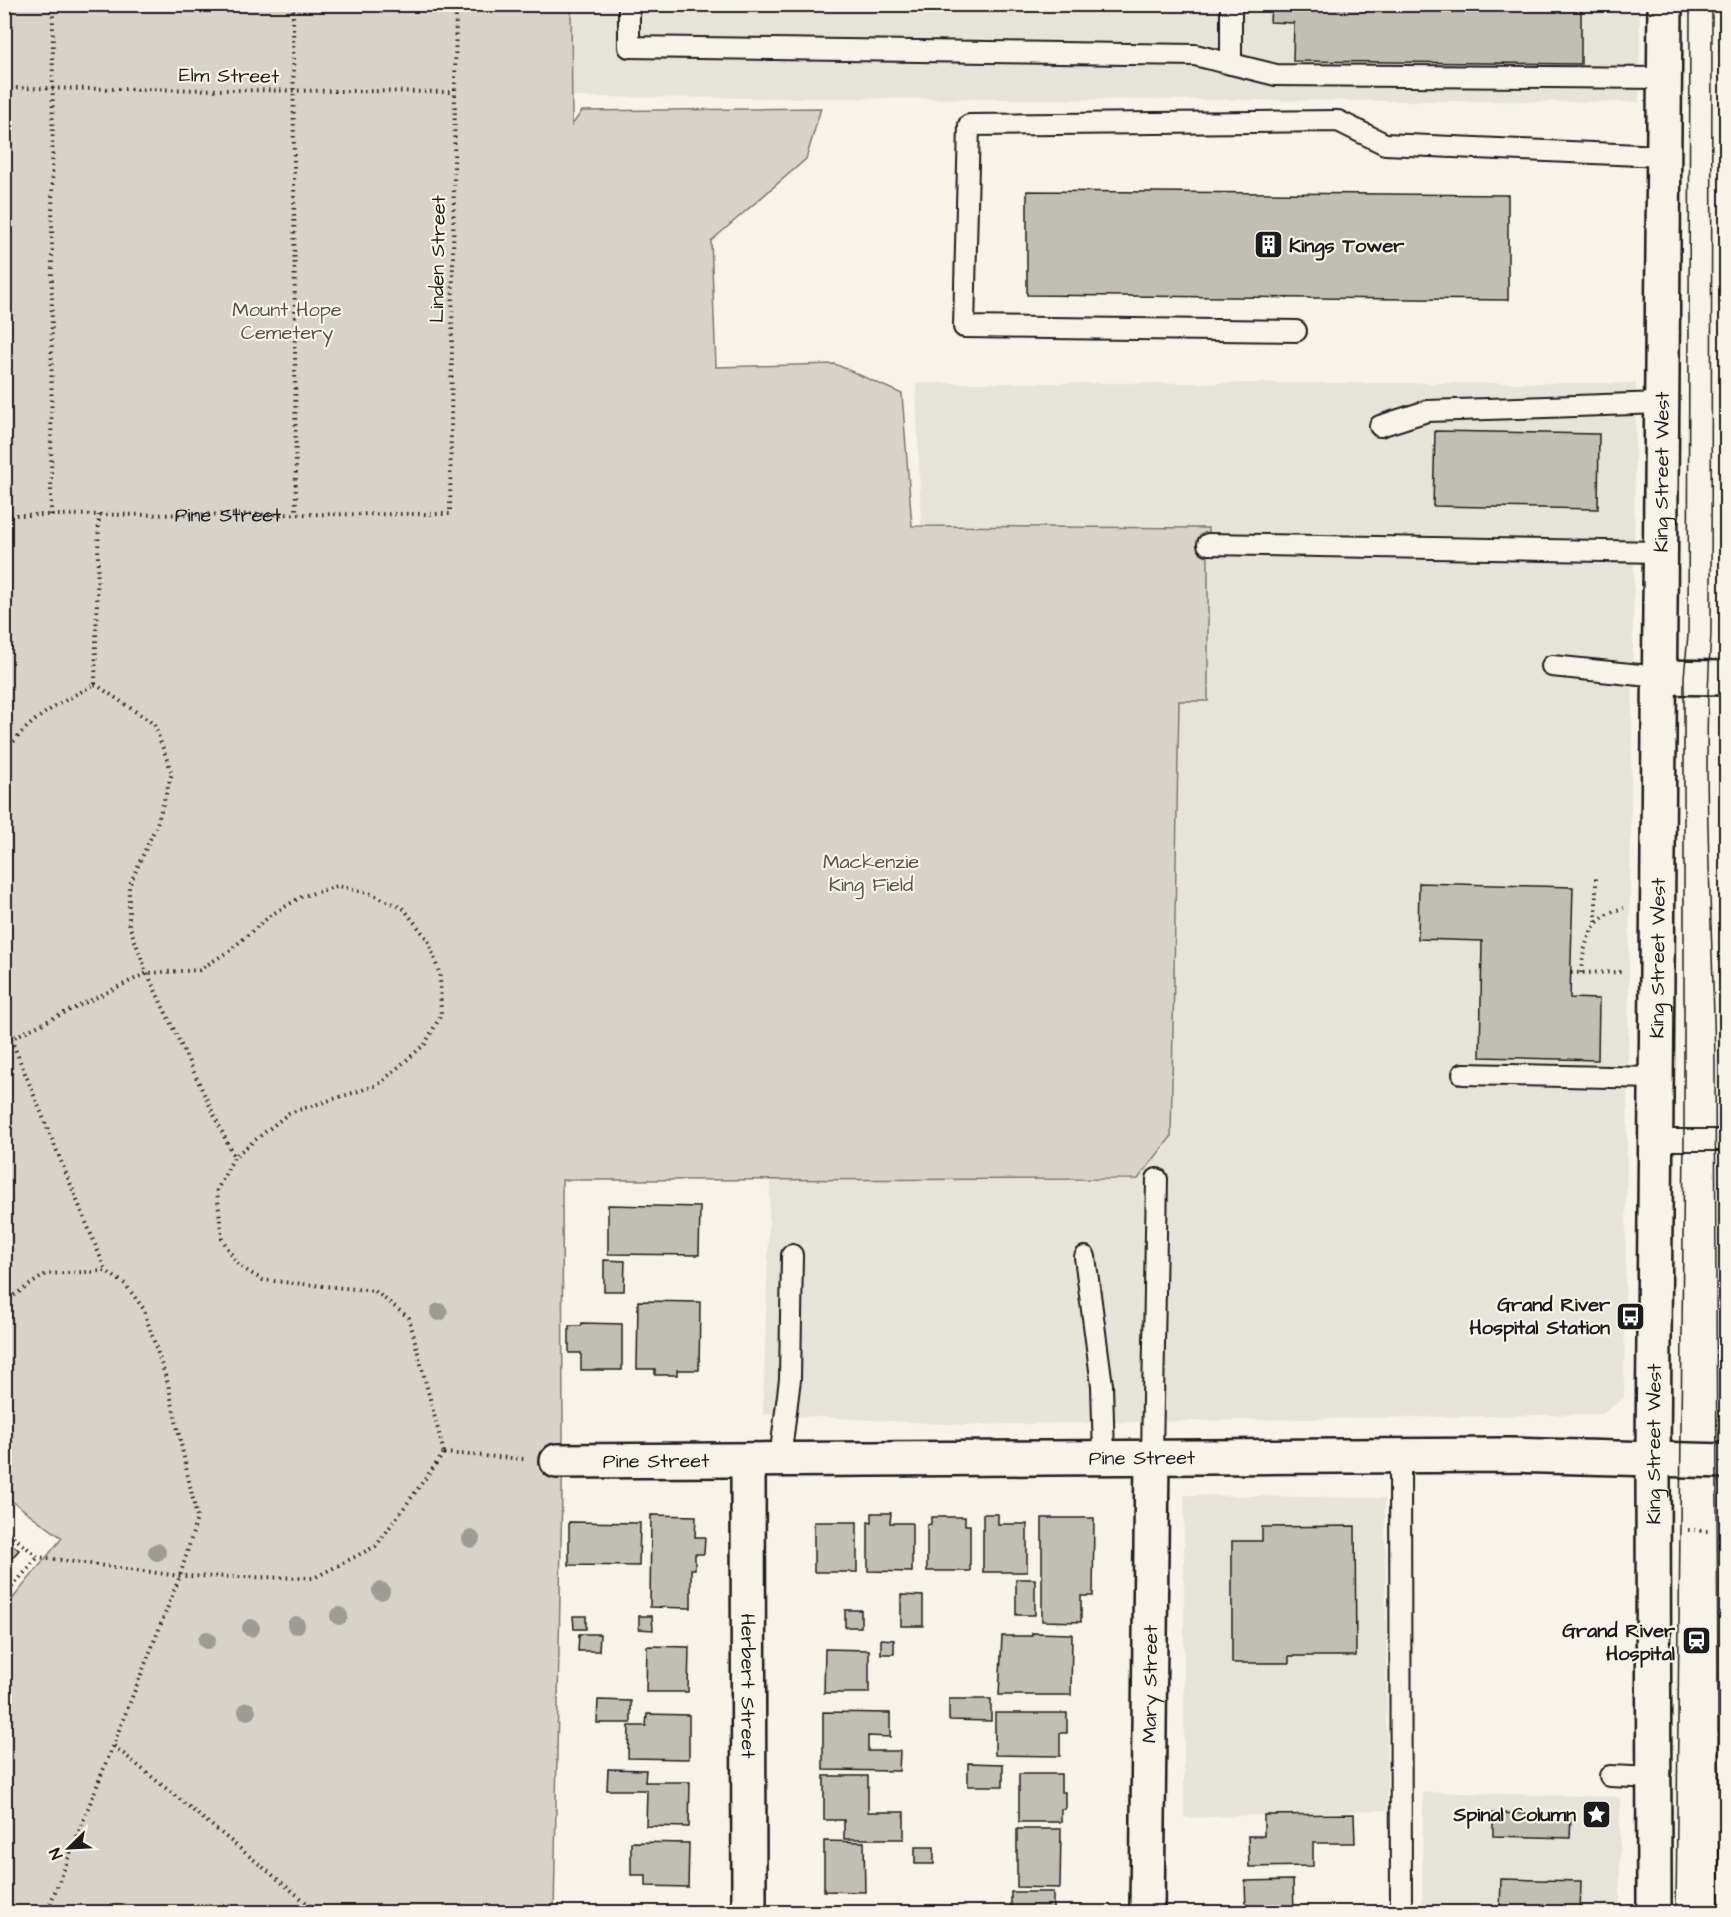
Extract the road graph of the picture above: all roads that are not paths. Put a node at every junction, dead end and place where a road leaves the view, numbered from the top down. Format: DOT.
graph roads {
  1 [pos="629,4"];
  2 [pos="1231,4"];
  3 [pos="1665,4"];
  4 [pos="1231,64"];
  5 [pos="1663,78"];
  6 [pos="1663,156"];
  7 [pos="1296,331"];
  8 [pos="1662,403"];
  9 [pos="1380,426"];
  10 [pos="1208,544"];
  11 [pos="1662,552"];
  12 [pos="1552,666"];
  13 [pos="1659,677"];
  14 [pos="1726,678"];
  15 [pos="1463,1074"];
  16 [pos="1656,1078"];
  17 [pos="1656,1140"];
  18 [pos="1726,1140"];
  19 [pos="1157,1179"];
  20 [pos="792,1255"];
  21 [pos="1085,1257"];
  22 [pos="1152,1455"];
  23 [pos="1400,1455"];
  24 [pos="1104,1456"];
  25 [pos="1653,1458"];
  26 [pos="764,1460"];
  27 [pos="557,1461"];
  28 [pos="1726,1461"];
  29 [pos="1610,1776"];
  30 [pos="1654,1778"];
  31 [pos="749,1912"];
  32 [pos="1147,1912"];
  33 [pos="1401,1912"];
  34 [pos="1654,1912"];
  1 -- 4 [label="lane"];
  2 -- 4 [label="lane"];
  3 -- 5 [label="street, King Street West"];
  4 -- 5 [label="lane"];
  5 -- 6 [label="street, King Street West"];
  6 -- 7 [label="lane"];
  6 -- 8 [label="street, King Street West"];
  8 -- 9 [label="lane"];
  8 -- 11 [label="street, King Street West"];
  10 -- 11 [label="lane"];
  11 -- 13 [label="street, King Street West"];
  12 -- 13 [label="lane"];
  13 -- 14 [label="street"];
  13 -- 16 [label="street, King Street West"];
  15 -- 16 [label="lane"];
  16 -- 17 [label="street, King Street West"];
  17 -- 18 [label="lane"];
  17 -- 25 [label="street, King Street West"];
  19 -- 22 [label="lane"];
  20 -- 26 [label="lane"];
  21 -- 24 [label="lane"];
  22 -- 23 [label="street, Pine Street"];
  22 -- 24 [label="street, Pine Street"];
  22 -- 32 [label="street, Mary Street"];
  23 -- 25 [label="street, Pine Street"];
  23 -- 33 [label="lane"];
  24 -- 26 [label="street, Pine Street"];
  25 -- 28 [label="street, Pine Street"];
  25 -- 30 [label="street, King Street West"];
  26 -- 27 [label="street, Pine Street"];
  26 -- 31 [label="street, Herbert Street"];
  29 -- 30 [label="lane"];
  30 -- 34 [label="street, King Street West"];
}
